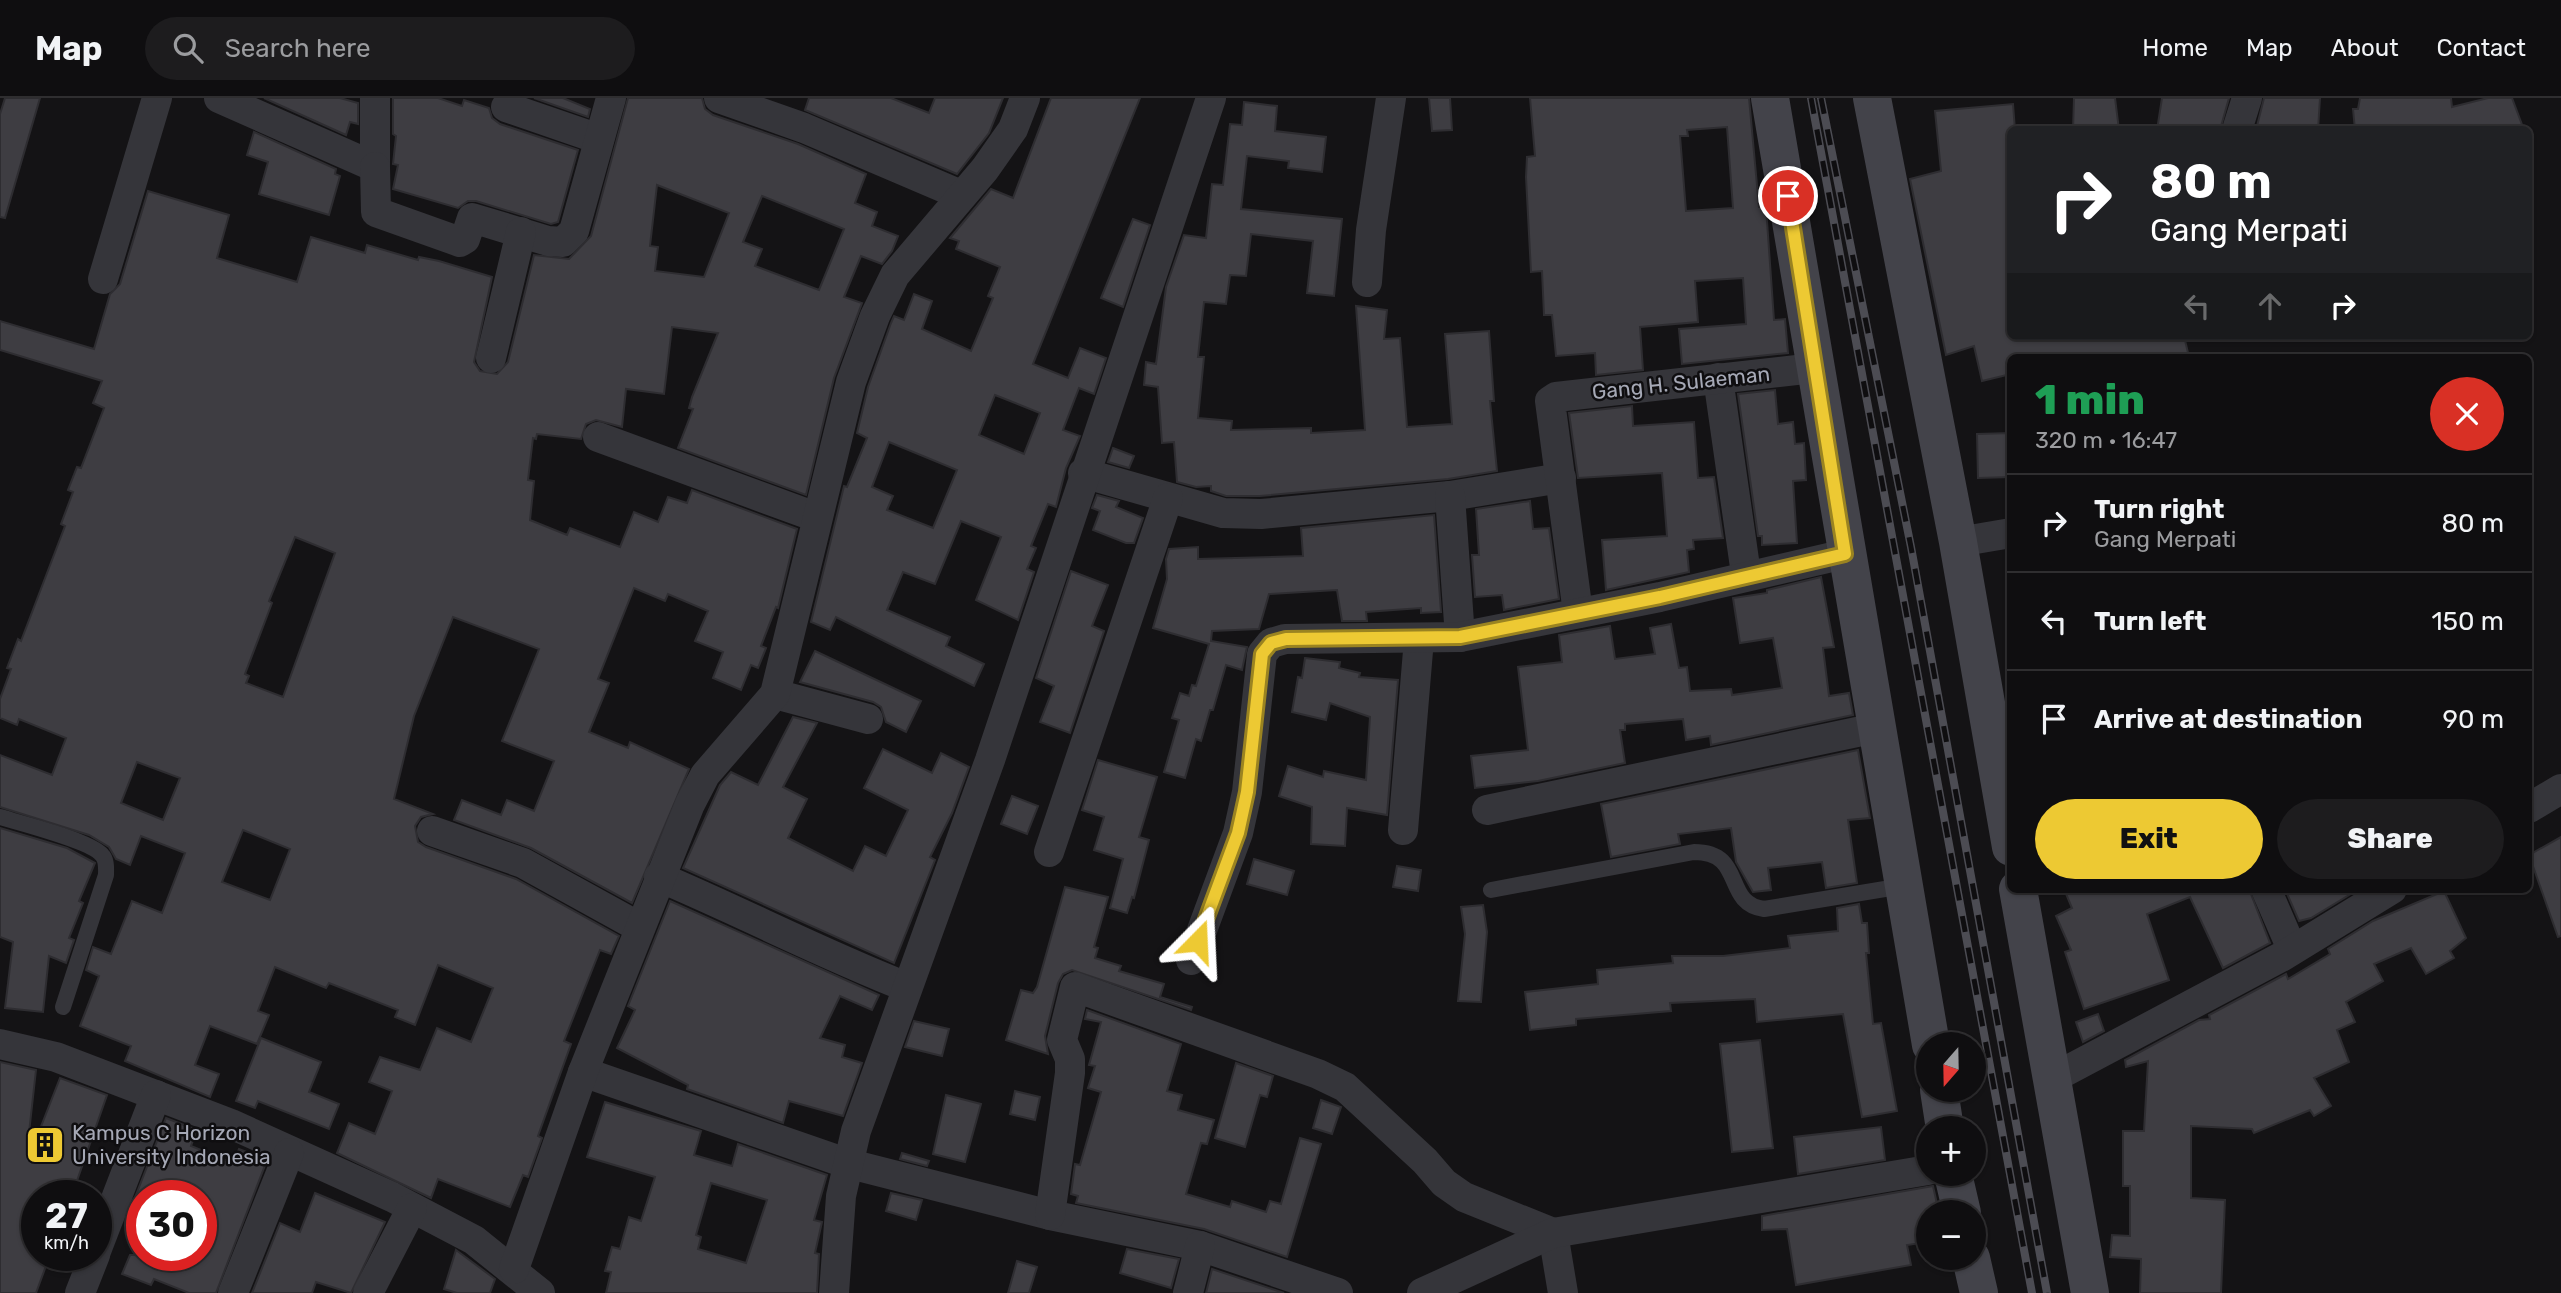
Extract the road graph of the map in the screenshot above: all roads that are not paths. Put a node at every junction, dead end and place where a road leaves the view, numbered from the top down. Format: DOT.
graph roads {
  1 [pos="157,98"];
  2 [pos="219,98"];
  3 [pos="375,98"];
  4 [pos="611,98"];
  5 [pos="719,98"];
  6 [pos="1025,98"];
  7 [pos="1211,98"];
  8 [pos="1391,98"];
  9 [pos="1770,98"];
  10 [pos="1872,98"];
  11 [pos="2247,98"];
  12 [pos="506,107"];
  13 [pos="2238,126"];
  14 [pos="599,139"];
  15 [pos="375,167"];
  16 [pos="961,195"];
  17 [pos="521,232"];
  18 [pos="103,279"];
  19 [pos="1367,282"];
  20 [pos="491,358"];
  21 [pos="1814,368"];
  22 [pos="1718,378"];
  23 [pos="598,437"];
  24 [pos="1083,473"];
  25 [pos="1561,478"];
  26 [pos="1450,496"];
  27 [pos="1168,498"];
  28 [pos="816,516"];
  29 [pos="2007,534"];
  30 [pos="1958,542"];
  31 [pos="1845,554"];
  32 [pos="1746,574"];
  33 [pos="1578,613"];
  34 [pos="1460,637"];
  35 [pos="1419,639"];
  36 [pos="775,694"];
  37 [pos="868,719"];
  38 [pos="1999,720"];
  39 [pos="1876,728"];
  40 [pos="2561,789"];
  41 [pos="2007,805"];
  42 [pos="2532,806"];
  43 [pos="1487,810"];
  44 [pos="0,817"];
  45 [pos="1403,830"];
  46 [pos="432,831"];
  47 [pos="1049,852"];
  48 [pos="659,877"];
  49 [pos="1903,886"];
  50 [pos="1491,890"];
  51 [pos="2019,893"];
  52 [pos="2268,893"];
  53 [pos="2385,893"];
  54 [pos="639,927"];
  55 [pos="2292,949"];
  56 [pos="1191,960"];
  57 [pos="907,987"];
  58 [pos="63,1007"];
  59 [pos="1929,1032"];
  60 [pos="0,1044"];
  61 [pos="583,1072"];
  62 [pos="2053,1078"];
  63 [pos="156,1095"];
  64 [pos="289,1153"];
  65 [pos="846,1163"];
  66 [pos="1916,1172"];
  67 [pos="412,1208"];
  68 [pos="112,1209"];
  69 [pos="1050,1215"];
  70 [pos="1553,1234"];
  71 [pos="1200,1246"];
  72 [pos="514,1269"];
  73 [pos="1974,1270"];
  74 [pos="88,1271"];
  75 [pos="80,1293"];
  76 [pos="233,1293"];
  77 [pos="368,1293"];
  78 [pos="540,1293"];
  79 [pos="834,1293"];
  80 [pos="1188,1293"];
  81 [pos="1338,1293"];
  82 [pos="1422,1293"];
  83 [pos="1563,1293"];
  84 [pos="1979,1293"];
  85 [pos="2090,1293"];
  1 -- 18 [label="street"];
  2 -- 15 [label="street"];
  3 -- 15 [label="street"];
  4 -- 14 [label="street"];
  5 -- 16 [label="street"];
  6 -- 16 [label="street"];
  7 -- 24 [label="street"];
  8 -- 19 [label="street"];
  9 -- 21 [label="main road"];
  10 -- 30 [label="main road"];
  11 -- 13 [label="street"];
  12 -- 14 [label="street"];
  14 -- 17 [label="street"];
  15 -- 17 [label="street"];
  16 -- 28 [label="street"];
  17 -- 20 [label="street"];
  21 -- 22 [label="street, Gang H. Sulaeman"];
  21 -- 31 [label="main road"];
  22 -- 25 [label="street, Gang H. Sulaeman"];
  22 -- 32 [label="street"];
  23 -- 28 [label="street"];
  24 -- 27 [label="street"];
  24 -- 57 [label="street"];
  25 -- 26 [label="street"];
  25 -- 33 [label="street"];
  26 -- 27 [label="street"];
  26 -- 34 [label="street"];
  27 -- 47 [label="street"];
  28 -- 36 [label="street"];
  29 -- 30 [label="street"];
  30 -- 38 [label="main road"];
  31 -- 32 [label="street"];
  31 -- 39 [label="main road"];
  32 -- 33 [label="street"];
  33 -- 34 [label="street"];
  34 -- 35 [label="street"];
  35 -- 45 [label="street"];
  35 -- 56 [label="street"];
  36 -- 37 [label="street"];
  36 -- 48 [label="street"];
  38 -- 41 [label="main road"];
  39 -- 43 [label="street"];
  39 -- 49 [label="main road"];
  40 -- 42 [label="street"];
  44 -- 58 [label="lane"];
  46 -- 54 [label="street"];
  48 -- 54 [label="street"];
  48 -- 57 [label="street"];
  49 -- 50 [label="lane"];
  49 -- 59 [label="main road"];
  51 -- 62 [label="main road"];
  52 -- 55 [label="street"];
  53 -- 55 [label="street"];
  54 -- 61 [label="street"];
  55 -- 62 [label="street"];
  57 -- 65 [label="street"];
  60 -- 63 [label="street"];
  61 -- 65 [label="street"];
  61 -- 72 [label="street"];
  62 -- 85 [label="main road"];
  63 -- 64 [label="street"];
  63 -- 68 [label="street"];
  64 -- 67 [label="street"];
  64 -- 76 [label="street"];
  65 -- 69 [label="street"];
  65 -- 79 [label="street"];
  66 -- 70 [label="street"];
  67 -- 72 [label="street"];
  67 -- 77 [label="street"];
  69 -- 70 [label="street"];
  69 -- 71 [label="street"];
  70 -- 82 [label="street"];
  70 -- 83 [label="street"];
  71 -- 80 [label="street"];
  71 -- 81 [label="street"];
  72 -- 78 [label="street"];
  73 -- 84 [label="main road"];
  74 -- 75 [label="street"];
}
